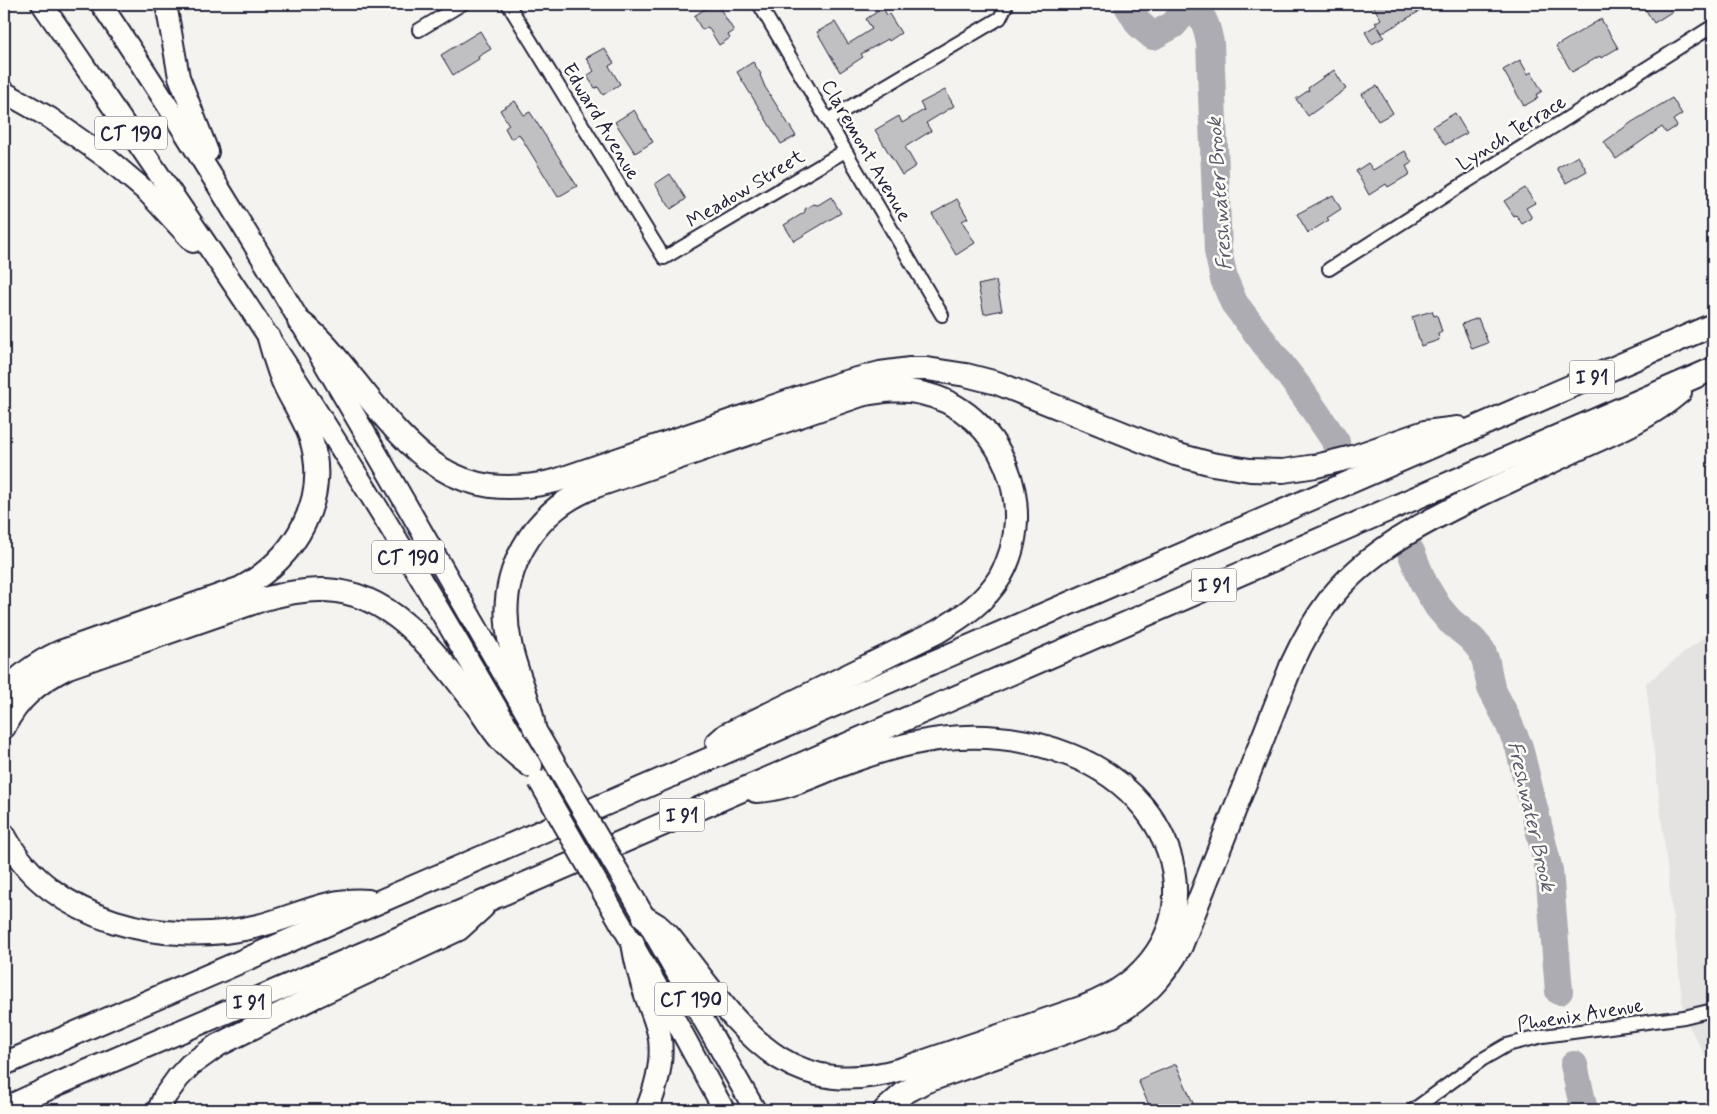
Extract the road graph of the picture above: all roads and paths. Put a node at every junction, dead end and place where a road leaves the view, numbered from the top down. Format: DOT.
graph roads {
  1 [pos="42,4"];
  2 [pos="101,4"];
  3 [pos="166,4"];
  4 [pos="462,4"];
  5 [pos="508,4"];
  6 [pos="759,4"];
  7 [pos="1007,4"];
  8 [pos="1713,26"];
  9 [pos="419,30"];
  10 [pos="4,92"];
  11 [pos="828,120"];
  12 [pos="845,151"];
  13 [pos="222,192"];
  14 [pos="664,258"];
  15 [pos="219,263"];
  16 [pos="1329,269"];
  17 [pos="942,314"];
  18 [pos="299,321"];
  19 [pos="1712,325"];
  20 [pos="269,338"];
  21 [pos="1703,374"];
  22 [pos="1474,428"];
  23 [pos="4,694"];
  24 [pos="4,726"];
  25 [pos="534,727"];
  26 [pos="690,766"];
  27 [pos="535,773"];
  28 [pos="734,792"];
  29 [pos="4,835"];
  30 [pos="495,897"];
  31 [pos="377,902"];
  32 [pos="644,917"];
  33 [pos="633,944"];
  34 [pos="1713,1010"];
  35 [pos="4,1064"];
  36 [pos="4,1109"];
  37 [pos="159,1110"];
  38 [pos="647,1110"];
  39 [pos="724,1110"];
  40 [pos="755,1110"];
  41 [pos="885,1110"];
  42 [pos="1412,1110"];
  1 -- 15 [label="main road, CT 190"];
  2 -- 13 [label="main road, CT 190"];
  3 -- 13 [label="main road"];
  4 -- 9 [label="street"];
  5 -- 14 [label="street, Edward Avenue"];
  6 -- 11 [label="street, Claremont Avenue"];
  7 -- 11 [label="street"];
  8 -- 16 [label="street, Lynch Terrace"];
  10 -- 15 [label="main road"];
  11 -- 12 [label="street, Claremont Avenue"];
  12 -- 14 [label="street, Meadow Street"];
  12 -- 17 [label="street, Claremont Avenue"];
  13 -- 18 [label="main road, CT 190"];
  15 -- 20 [label="main road, CT 190"];
  18 -- 22 [label="highway"];
  18 -- 25 [label="main road, CT 190"];
  19 -- 22 [label="highway, I 91"];
  20 -- 23 [label="highway"];
  20 -- 27 [label="main road, CT 190"];
  21 -- 28 [label="highway, I 91"];
  21 -- 41 [label="highway"];
  22 -- 26 [label="highway, I 91"];
  24 -- 27 [label="highway"];
  25 -- 26 [label="highway"];
  25 -- 32 [label="main road, CT 190, bridge"];
  26 -- 31 [label="highway, I 91"];
  27 -- 33 [label="main road, CT 190, bridge"];
  28 -- 30 [label="highway, I 91"];
  28 -- 32 [label="highway"];
  29 -- 31 [label="highway"];
  30 -- 36 [label="highway, I 91"];
  30 -- 37 [label="highway"];
  31 -- 35 [label="highway, I 91"];
  32 -- 40 [label="main road, CT 190"];
  33 -- 38 [label="highway"];
  33 -- 39 [label="main road, CT 190"];
  34 -- 42 [label="street, Phoenix Avenue"];
}
